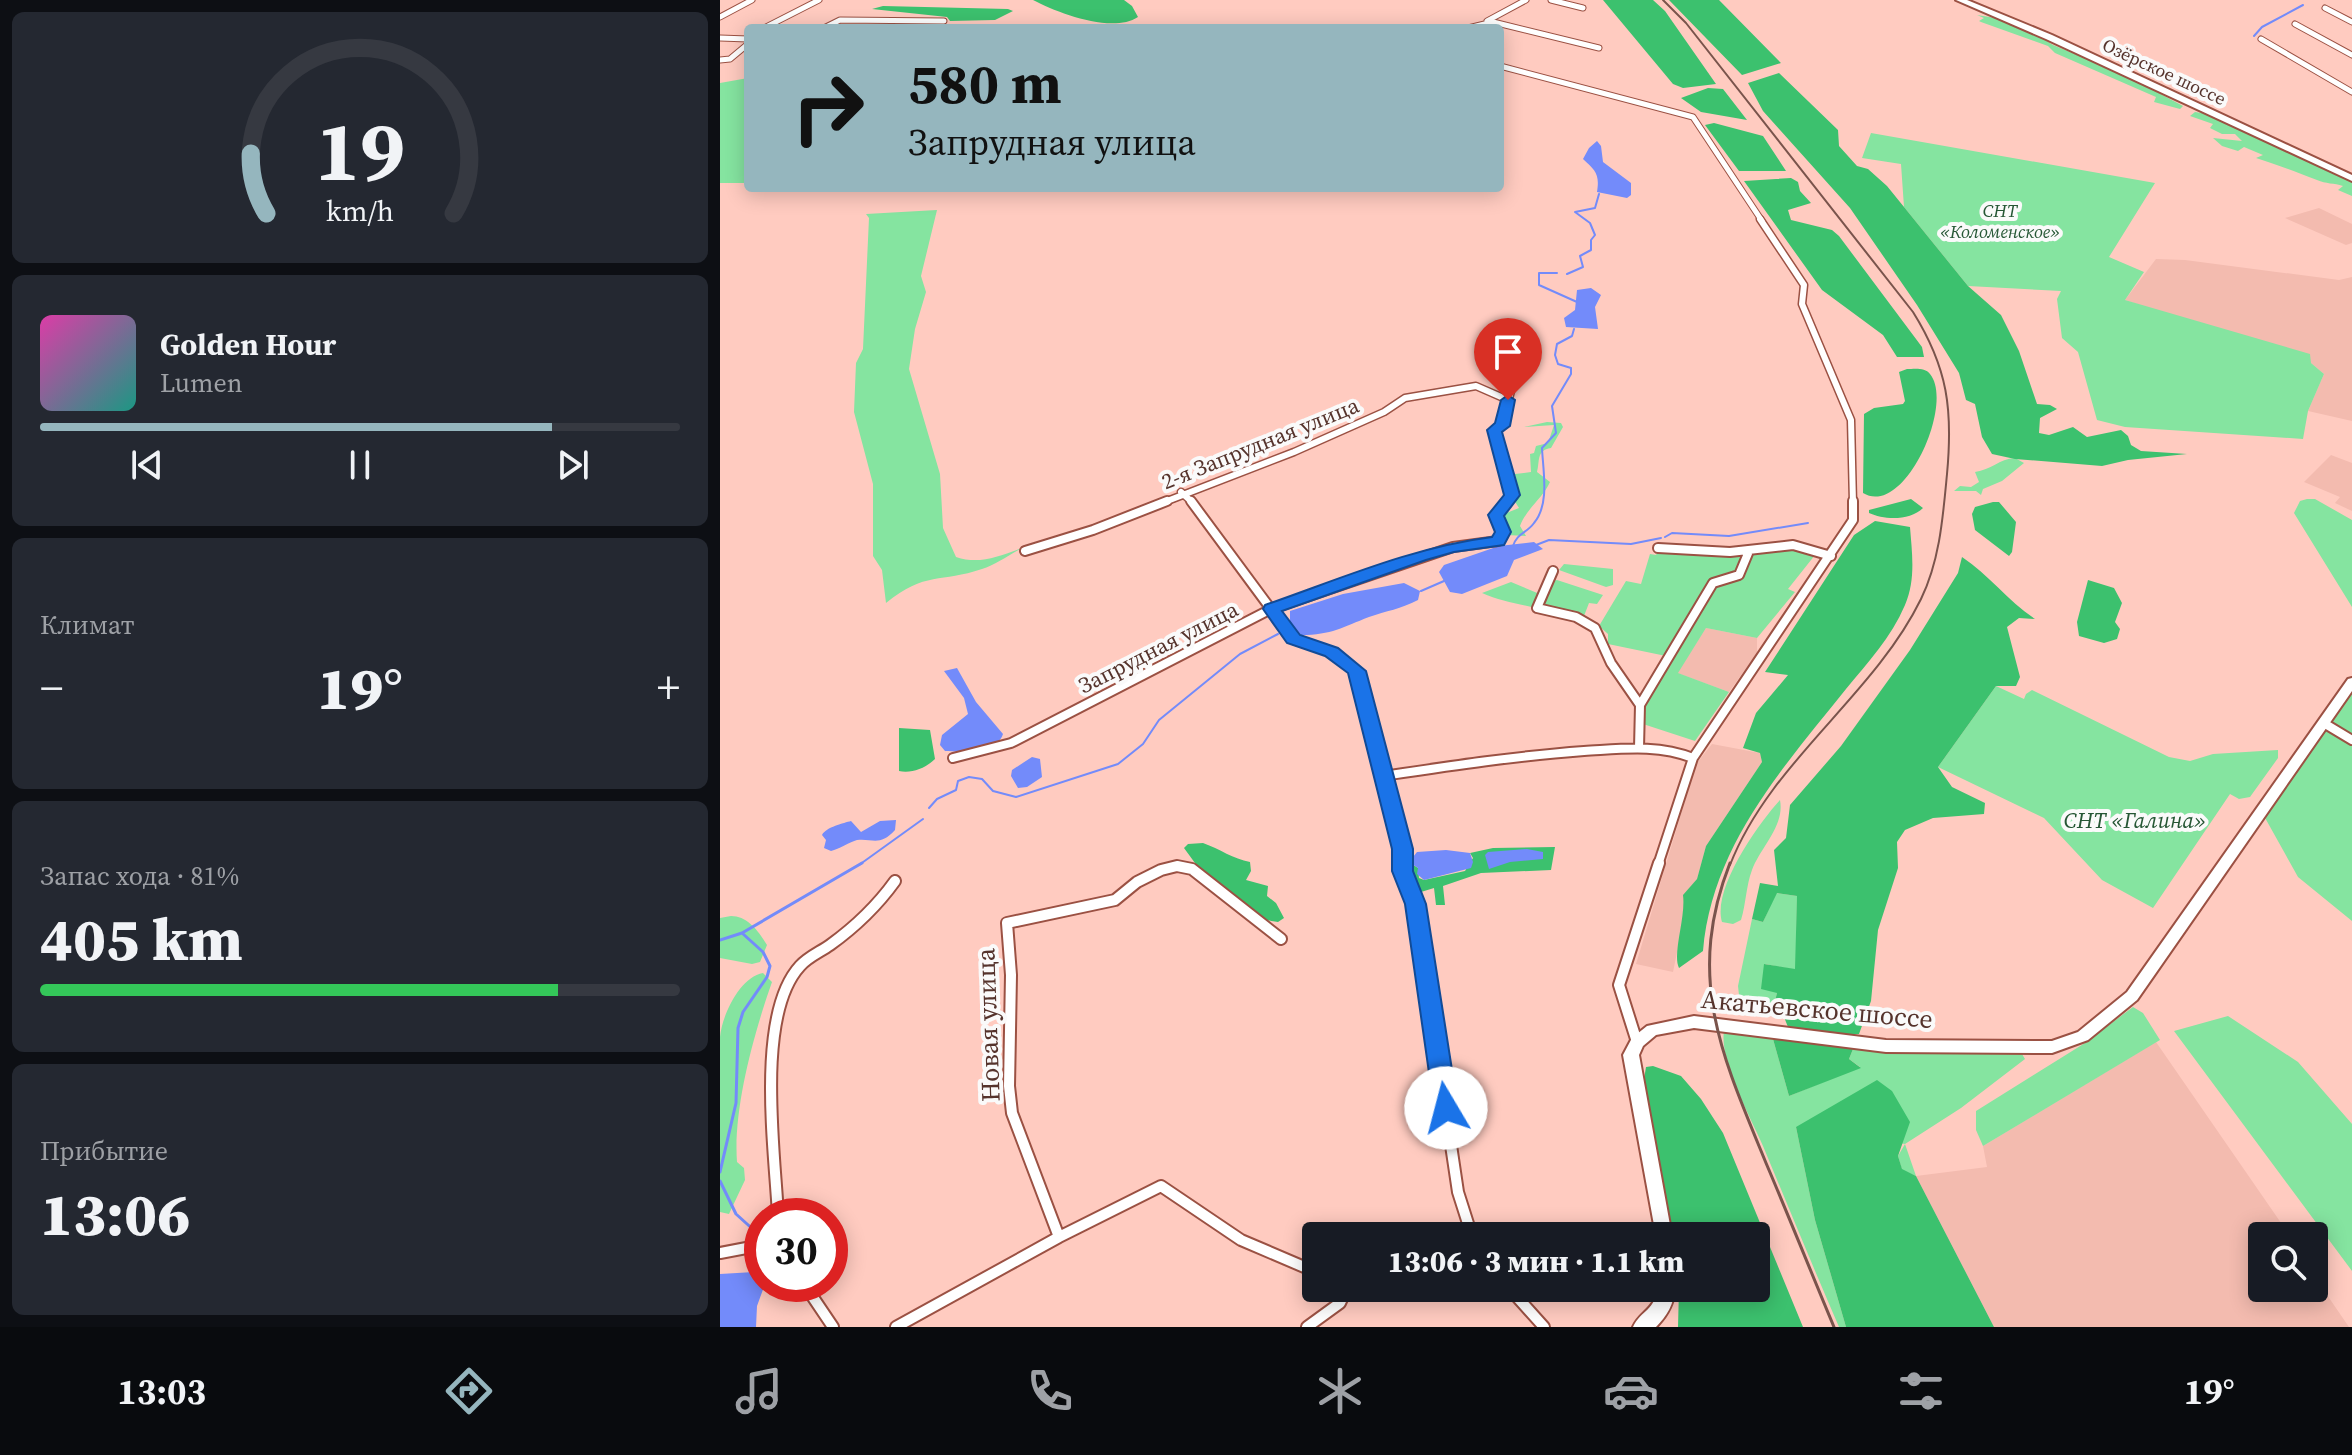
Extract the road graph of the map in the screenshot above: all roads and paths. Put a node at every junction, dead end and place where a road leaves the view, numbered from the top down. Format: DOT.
graph roads {
  1 [pos="752,0"];
  2 [pos="819,0"];
  3 [pos="1526,0"];
  4 [pos="1551,0"];
  5 [pos="1960,0"];
  6 [pos="1583,8"];
  7 [pos="2325,8"];
  8 [pos="720,17"];
  9 [pos="944,21"];
  10 [pos="1487,21"];
  11 [pos="2352,22"];
  12 [pos="772,24"];
  13 [pos="832,24"];
  14 [pos="1479,24"];
  15 [pos="1499,24"];
  16 [pos="2295,24"];
  17 [pos="1504,25"];
  18 [pos="720,38"];
  19 [pos="744,39"];
  20 [pos="2261,39"];
  21 [pos="744,43"];
  22 [pos="1599,48"];
  23 [pos="2352,55"];
  24 [pos="720,60"];
  25 [pos="1504,67"];
  26 [pos="2352,92"];
  27 [pos="2352,178"];
  28 [pos="1510,396"];
  29 [pos="1183,493"];
  30 [pos="1658,548"];
  31 [pos="1025,551"];
  32 [pos="1749,551"];
  33 [pos="1831,556"];
  34 [pos="1553,571"];
  35 [pos="1271,609"];
  36 [pos="2352,682"];
  37 [pos="1640,705"];
  38 [pos="2327,725"];
  39 [pos="2352,740"];
  40 [pos="1639,748"];
  41 [pos="953,758"];
  42 [pos="1693,758"];
  43 [pos="1383,776"];
  44 [pos="895,881"];
  45 [pos="1281,939"];
  46 [pos="1637,1042"];
  47 [pos="777,1198"];
  48 [pos="1468,1222"];
  49 [pos="1661,1222"];
  50 [pos="1059,1237"];
  51 [pos="744,1248"];
  52 [pos="720,1253"];
  53 [pos="1302,1266"];
  54 [pos="816,1302"];
  55 [pos="1340,1302"];
  56 [pos="1522,1302"];
  57 [pos="1664,1302"];
  58 [pos="833,1327"];
  59 [pos="896,1327"];
  60 [pos="1307,1327"];
  61 [pos="1544,1327"];
  62 [pos="1642,1327"];
  1 -- 8 [label="street"];
  2 -- 12 [label="street"];
  3 -- 10 [label="street"];
  4 -- 6 [label="street"];
  5 -- 27 [label="main road, Озёрское шоссе"];
  7 -- 11 [label="street"];
  9 -- 13 [label="street"];
  10 -- 14 [label="street"];
  10 -- 15 [label="street"];
  16 -- 23 [label="street"];
  17 -- 22 [label="street"];
  18 -- 19 [label="street"];
  20 -- 26 [label="street"];
  21 -- 24 [label="street"];
  25 -- 33 [label="street"];
  28 -- 29 [label="street, 2-я Запрудная улица"];
  28 -- 35 [label="street, Запрудная улица"];
  29 -- 31 [label="street, 2-я Запрудная улица"];
  29 -- 35 [label="street"];
  30 -- 32 [label="street"];
  32 -- 33 [label="street"];
  32 -- 37 [label="street"];
  33 -- 42 [label="street"];
  34 -- 37 [label="street"];
  35 -- 41 [label="street, Запрудная улица"];
  35 -- 43 [label="street"];
  36 -- 46 [label="main road, Акатьевское шоссе"];
  37 -- 40 [label="street"];
  38 -- 39 [label="street"];
  40 -- 42 [label="street"];
  40 -- 43 [label="street"];
  42 -- 46 [label="street"];
  43 -- 48 [label="street"];
  44 -- 47 [label="street"];
  45 -- 50 [label="street, Новая улица"];
  46 -- 49 [label="main road"];
  50 -- 53 [label="street"];
  50 -- 59 [label="street"];
  51 -- 52 [label="street"];
  54 -- 58 [label="street"];
  55 -- 60 [label="street"];
  56 -- 61 [label="street"];
  57 -- 62 [label="main road"];
}
